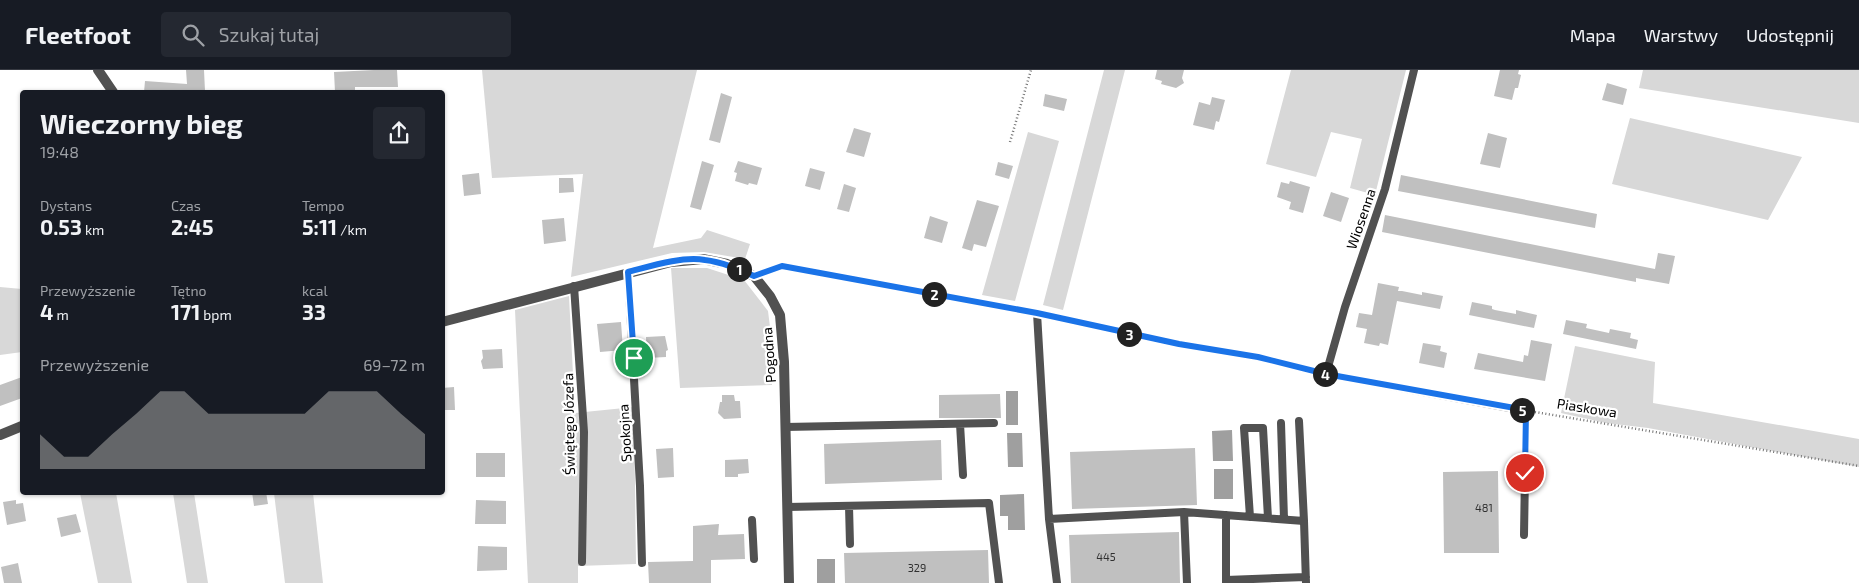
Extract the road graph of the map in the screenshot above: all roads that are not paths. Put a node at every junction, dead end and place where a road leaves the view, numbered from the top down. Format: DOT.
graph roads {
  1 [pos="98,70"];
  2 [pos="1414,70"];
  3 [pos="112,90"];
  4 [pos="628,272"];
  5 [pos="754,276"];
  6 [pos="574,286"];
  7 [pos="1037,313"];
  8 [pos="445,321"];
  9 [pos="1326,374"];
  10 [pos="1299,421"];
  11 [pos="994,423"];
  12 [pos="1281,423"];
  13 [pos="960,424"];
  14 [pos="20,427"];
  15 [pos="785,427"];
  16 [pos="0,435"];
  17 [pos="963,475"];
  18 [pos="849,506"];
  19 [pos="787,508"];
  20 [pos="1184,512"];
  21 [pos="1226,515"];
  22 [pos="1250,517"];
  23 [pos="1268,518"];
  24 [pos="1049,519"];
  25 [pos="1284,519"];
  26 [pos="752,520"];
  27 [pos="1304,521"];
  28 [pos="1524,535"];
  29 [pos="850,544"];
  30 [pos="754,559"];
  31 [pos="582,562"];
  32 [pos="642,563"];
  33 [pos="1306,580"];
  34 [pos="1226,582"];
  35 [pos="790,583"];
  36 [pos="998,583"];
  37 [pos="1057,583"];
  38 [pos="1187,583"];
  1 -- 3 [label="street"];
  2 -- 9 [label="lane, Wiosenna"];
  4 -- 5 [label="street, Pogodna"];
  4 -- 6 [label="street, Pogodna"];
  4 -- 32 [label="lane, Spokojna"];
  5 -- 7 [label="lane"];
  5 -- 15 [label="street, Pogodna"];
  6 -- 8 [label="street, Pogodna"];
  6 -- 31 [label="lane, Świętego Józefa"];
  7 -- 9 [label="lane"];
  7 -- 24 [label="lane"];
  9 -- 28 [label="lane"];
  10 -- 27 [label="lane"];
  11 -- 13 [label="lane"];
  12 -- 25 [label="lane"];
  13 -- 15 [label="lane"];
  13 -- 17 [label="lane"];
  14 -- 16 [label="street"];
  15 -- 19 [label="street, Pogodna"];
  18 -- 19 [label="lane"];
  18 -- 29 [label="lane"];
  18 -- 36 [label="lane"];
  19 -- 35 [label="street, Pogodna"];
  20 -- 21 [label="lane"];
  20 -- 24 [label="lane"];
  20 -- 38 [label="lane"];
  21 -- 22 [label="lane"];
  21 -- 34 [label="lane"];
  22 -- 23 [label="lane"];
  22 -- 23 [label="lane"];
  23 -- 25 [label="lane"];
  24 -- 37 [label="lane"];
  25 -- 27 [label="lane"];
  26 -- 30 [label="lane"];
  27 -- 33 [label="lane"];
  33 -- 34 [label="lane"];
}
